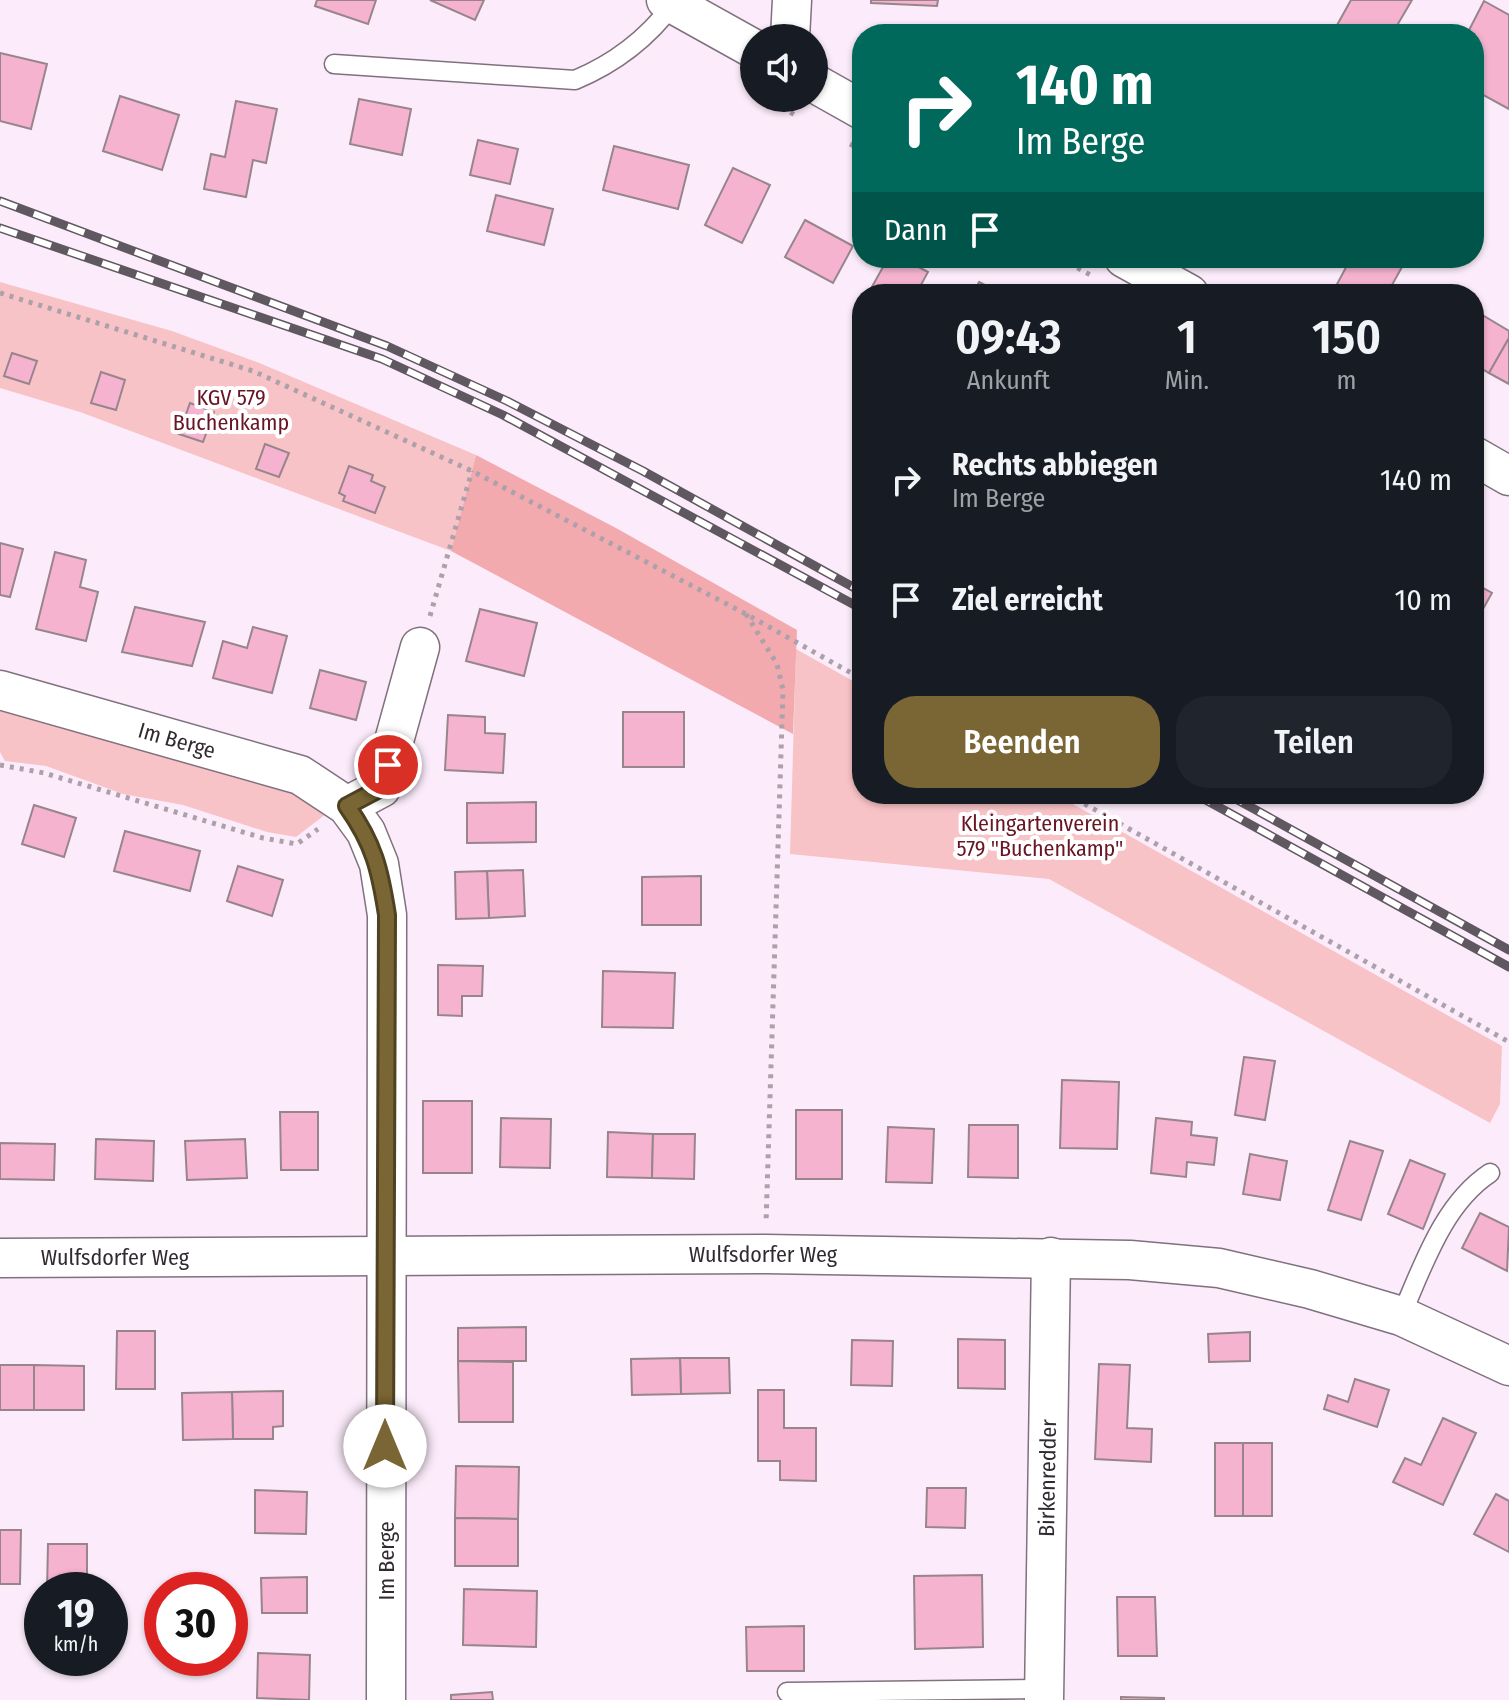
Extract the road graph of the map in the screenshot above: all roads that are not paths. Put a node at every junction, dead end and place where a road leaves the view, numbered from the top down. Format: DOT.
graph roads {
  1 [pos="792,0"];
  2 [pos="670,2"];
  3 [pos="791,24"];
  4 [pos="740,41"];
  5 [pos="334,64"];
  6 [pos="828,91"];
  7 [pos="852,104"];
  8 [pos="1142,268"];
  9 [pos="1171,284"];
  10 [pos="1484,462"];
  11 [pos="1509,476"];
  12 [pos="420,647"];
  13 [pos="0,690"];
  14 [pos="347,806"];
  15 [pos="1490,1173"];
  16 [pos="385,1256"];
  17 [pos="1051,1257"];
  18 [pos="0,1258"];
  19 [pos="1401,1316"];
  20 [pos="1509,1366"];
  21 [pos="787,1692"];
  22 [pos="1044,1695"];
  23 [pos="386,1700"];
  1 -- 3 [label="street"];
  2 -- 4 [label="street"];
  2 -- 5 [label="lane"];
  6 -- 7 [label="street"];
  8 -- 9 [label="street"];
  10 -- 11 [label="street"];
  12 -- 14 [label="street"];
  13 -- 14 [label="street, Im Berge"];
  14 -- 16 [label="street, Im Berge"];
  15 -- 19 [label="lane"];
  16 -- 17 [label="street, Wulfsdorfer Weg"];
  16 -- 18 [label="street, Wulfsdorfer Weg"];
  16 -- 23 [label="street, Im Berge"];
  17 -- 19 [label="street, Wulfsdorfer Weg"];
  17 -- 22 [label="street, Birkenredder"];
  19 -- 20 [label="street, Wulfsdorfer Weg"];
  21 -- 22 [label="lane"];
}
